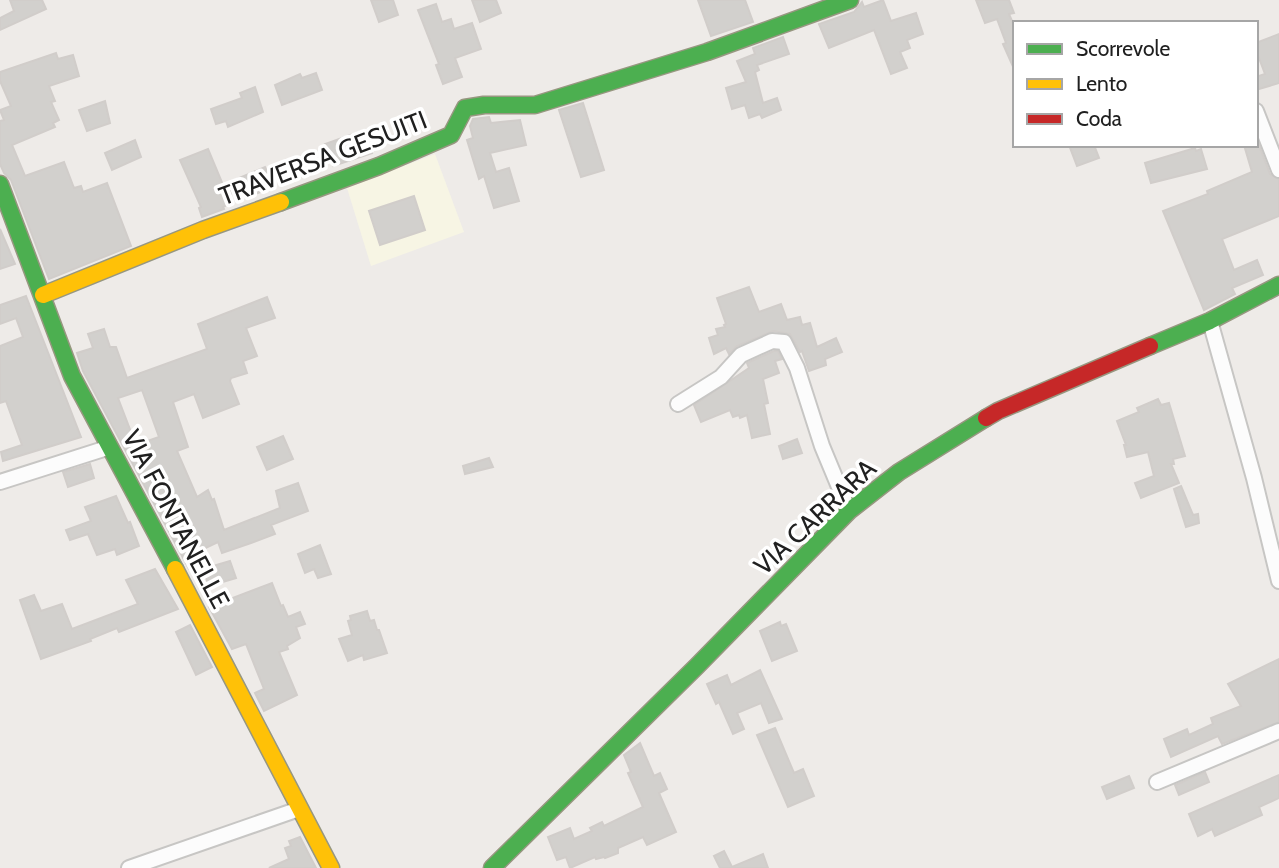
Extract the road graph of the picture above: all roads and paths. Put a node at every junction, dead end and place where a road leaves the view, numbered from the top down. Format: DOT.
graph roads {
  1 [pos="850,0"];
  2 [pos="1258,116"];
  3 [pos="1279,170"];
  4 [pos="0,184"];
  5 [pos="1279,285"];
  6 [pos="43,295"];
  7 [pos="1210,321"];
  8 [pos="678,404"];
  9 [pos="110,447"];
  10 [pos="0,482"];
  11 [pos="849,511"];
  12 [pos="1279,581"];
  13 [pos="1279,731"];
  14 [pos="1157,782"];
  15 [pos="299,809"];
  16 [pos="129,868"];
  17 [pos="331,868"];
  18 [pos="492,868"];
  1 -- 6 [label="street, TRAVERSA GESUITI"];
  2 -- 3 [label="street"];
  4 -- 6 [label="street, VIA FONTANELLE"];
  5 -- 7 [label="street, VIA CARRARA"];
  6 -- 9 [label="street, VIA FONTANELLE"];
  7 -- 11 [label="street, VIA CARRARA"];
  7 -- 12 [label="street"];
  8 -- 11 [label="street"];
  9 -- 10 [label="street"];
  9 -- 15 [label="street, VIA FONTANELLE"];
  11 -- 18 [label="street, VIA CARRARA"];
  13 -- 14 [label="street"];
  15 -- 16 [label="street"];
  15 -- 17 [label="street, VIA FONTANELLE"];
}
